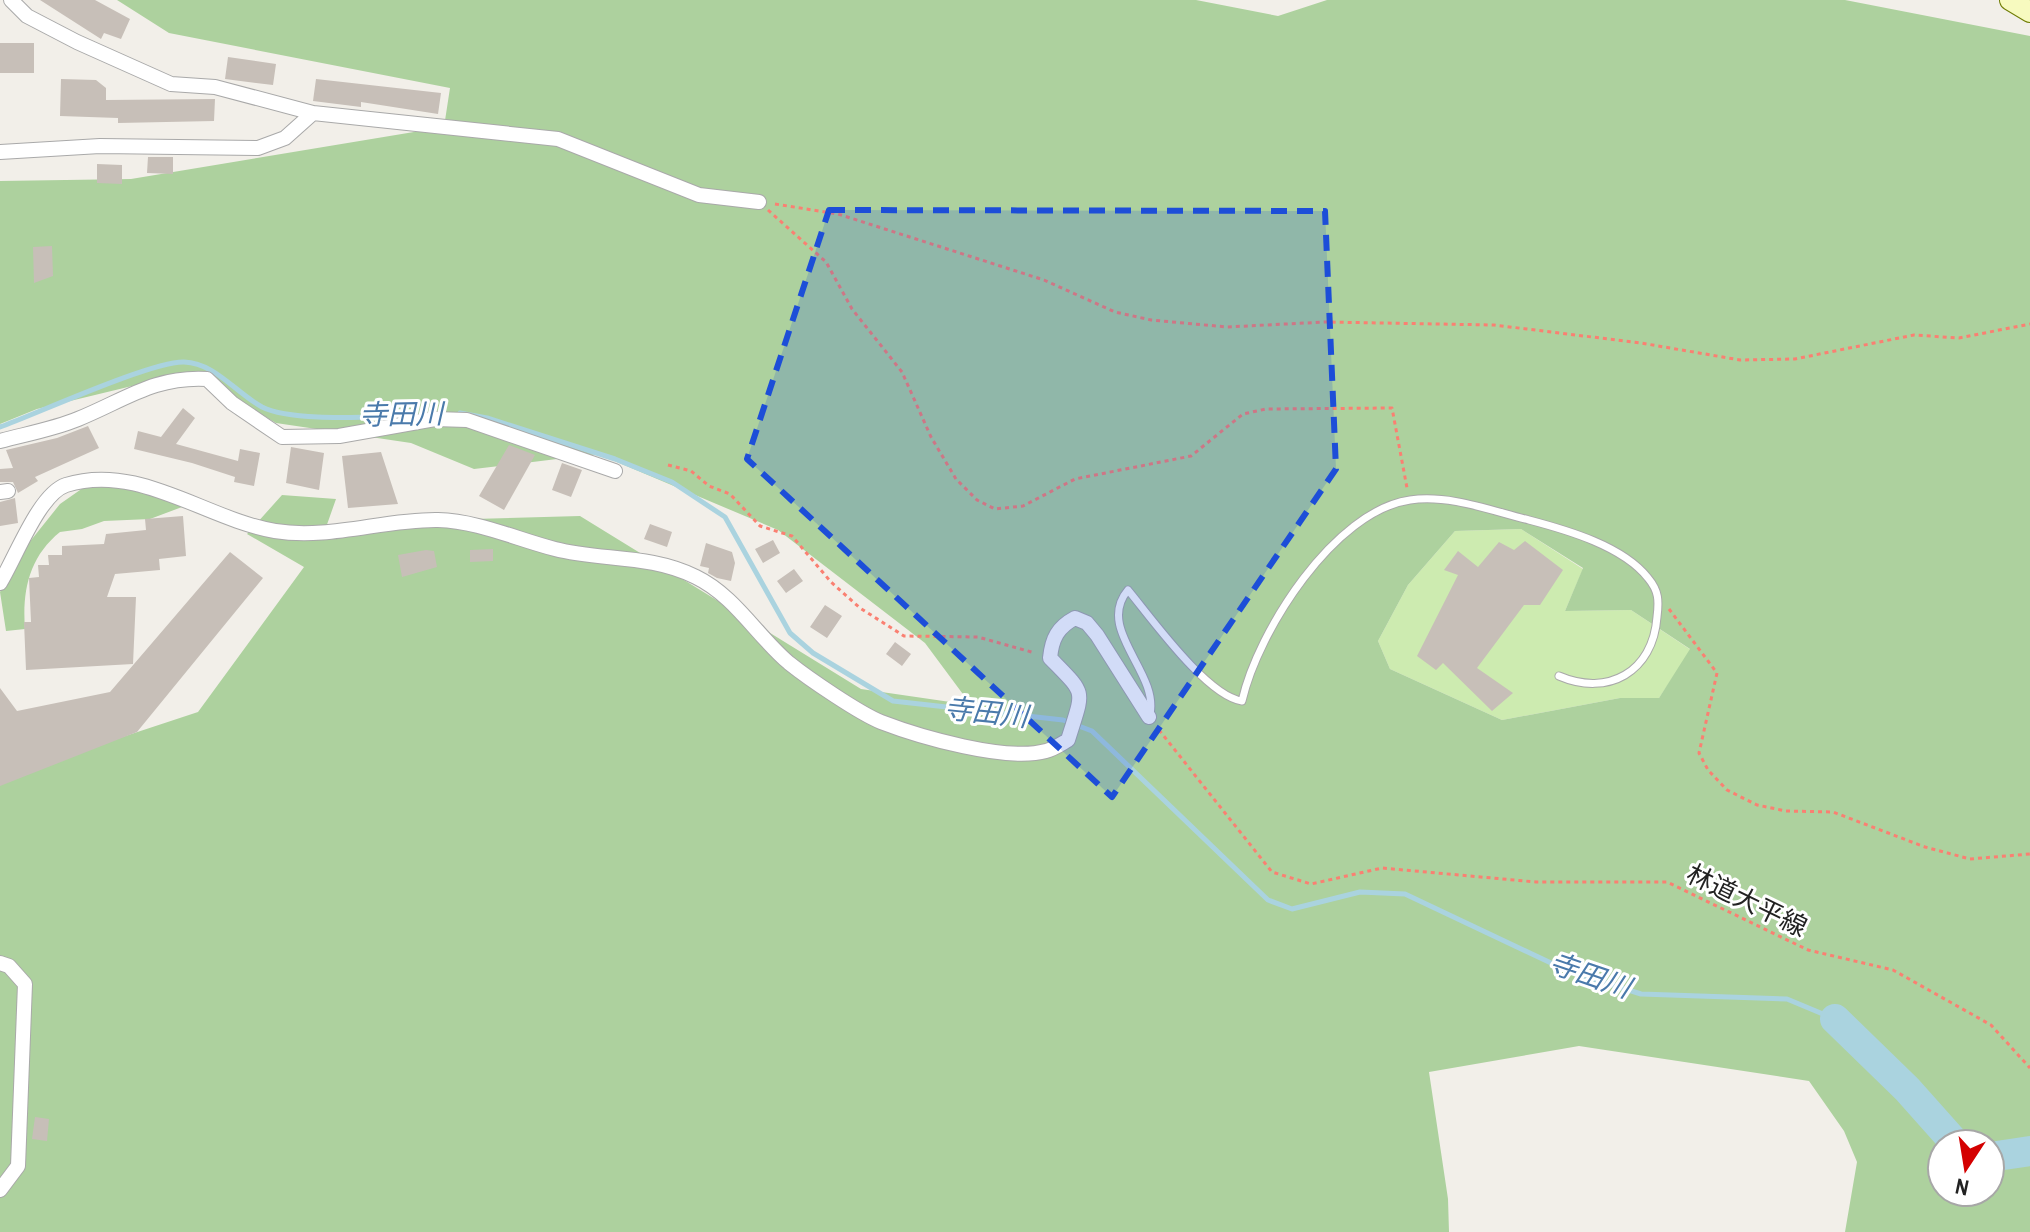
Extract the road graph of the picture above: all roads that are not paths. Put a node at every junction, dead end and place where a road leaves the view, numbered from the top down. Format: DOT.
graph roads {
  1 [pos="11,0"];
  2 [pos="2010,0"];
  3 [pos="2030,12"];
  4 [pos="313,113"];
  5 [pos="0,152"];
  6 [pos="759,202"];
  7 [pos="0,441"];
  8 [pos="615,471"];
  9 [pos="0,583"];
  10 [pos="1559,676"];
  11 [pos="1149,717"];
  12 [pos="0,963"];
  13 [pos="0,1190"];
  1 -- 4 [label="street"];
  2 -- 3 [label="street"];
  4 -- 5 [label="street"];
  4 -- 6 [label="street"];
  7 -- 8 [label="street"];
  9 -- 11 [label="street"];
  10 -- 11 [label="lane"];
  12 -- 13 [label="street"];
}
